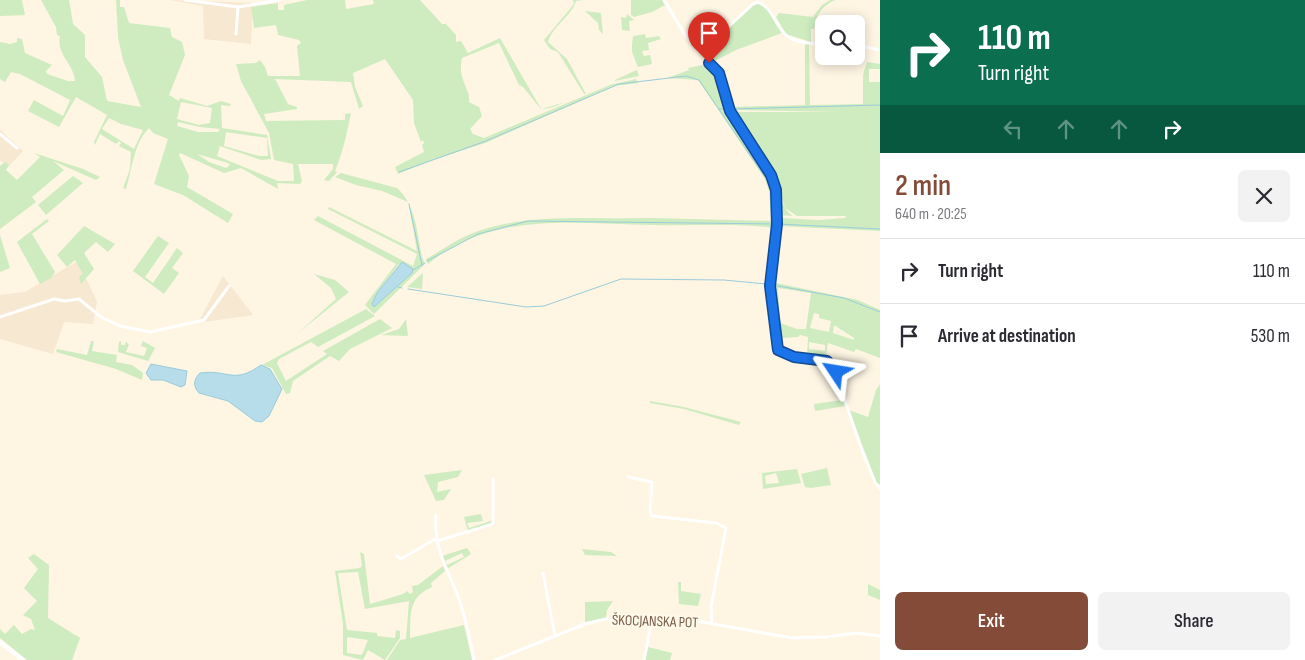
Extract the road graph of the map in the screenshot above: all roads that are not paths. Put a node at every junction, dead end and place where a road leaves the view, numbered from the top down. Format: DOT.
graph roads {
  1 [pos="185,0"];
  2 [pos="279,0"];
  3 [pos="664,0"];
  4 [pos="758,1"];
  5 [pos="238,7"];
  6 [pos="236,34"];
  7 [pos="815,43"];
  8 [pos="865,47"];
  9 [pos="880,50"];
  10 [pos="701,52"];
  11 [pos="0,134"];
  12 [pos="17,148"];
  13 [pos="229,286"];
  14 [pos="0,317"];
  15 [pos="628,478"];
  16 [pos="493,479"];
  17 [pos="880,489"];
  18 [pos="436,515"];
  19 [pos="437,540"];
  20 [pos="397,556"];
  21 [pos="543,573"];
  22 [pos="652,620"];
  23 [pos="712,624"];
  24 [pos="556,636"];
  25 [pos="880,636"];
  26 [pos="0,642"];
  27 [pos="23,660"];
  28 [pos="474,660"];
  29 [pos="495,660"];
  30 [pos="644,660"];
  1 -- 5 [label="street"];
  2 -- 5 [label="street"];
  3 -- 10 [label="street"];
  4 -- 7 [label="street"];
  4 -- 10 [label="street"];
  5 -- 6 [label="street"];
  8 -- 9 [label="street"];
  10 -- 17 [label="street"];
  11 -- 12 [label="street"];
  13 -- 14 [label="street"];
  15 -- 23 [label="street"];
  16 -- 19 [label="street"];
  18 -- 19 [label="street"];
  19 -- 20 [label="street"];
  19 -- 28 [label="street"];
  21 -- 24 [label="street"];
  22 -- 23 [label="street, ŠKOCJANSKA POT"];
  22 -- 24 [label="street, ŠKOCJANSKA POT"];
  22 -- 30 [label="street"];
  23 -- 25 [label="street, ŠKOCJANSKA POT"];
  24 -- 29 [label="street, ŠKOCJANSKA POT"];
  26 -- 27 [label="street"];
}
